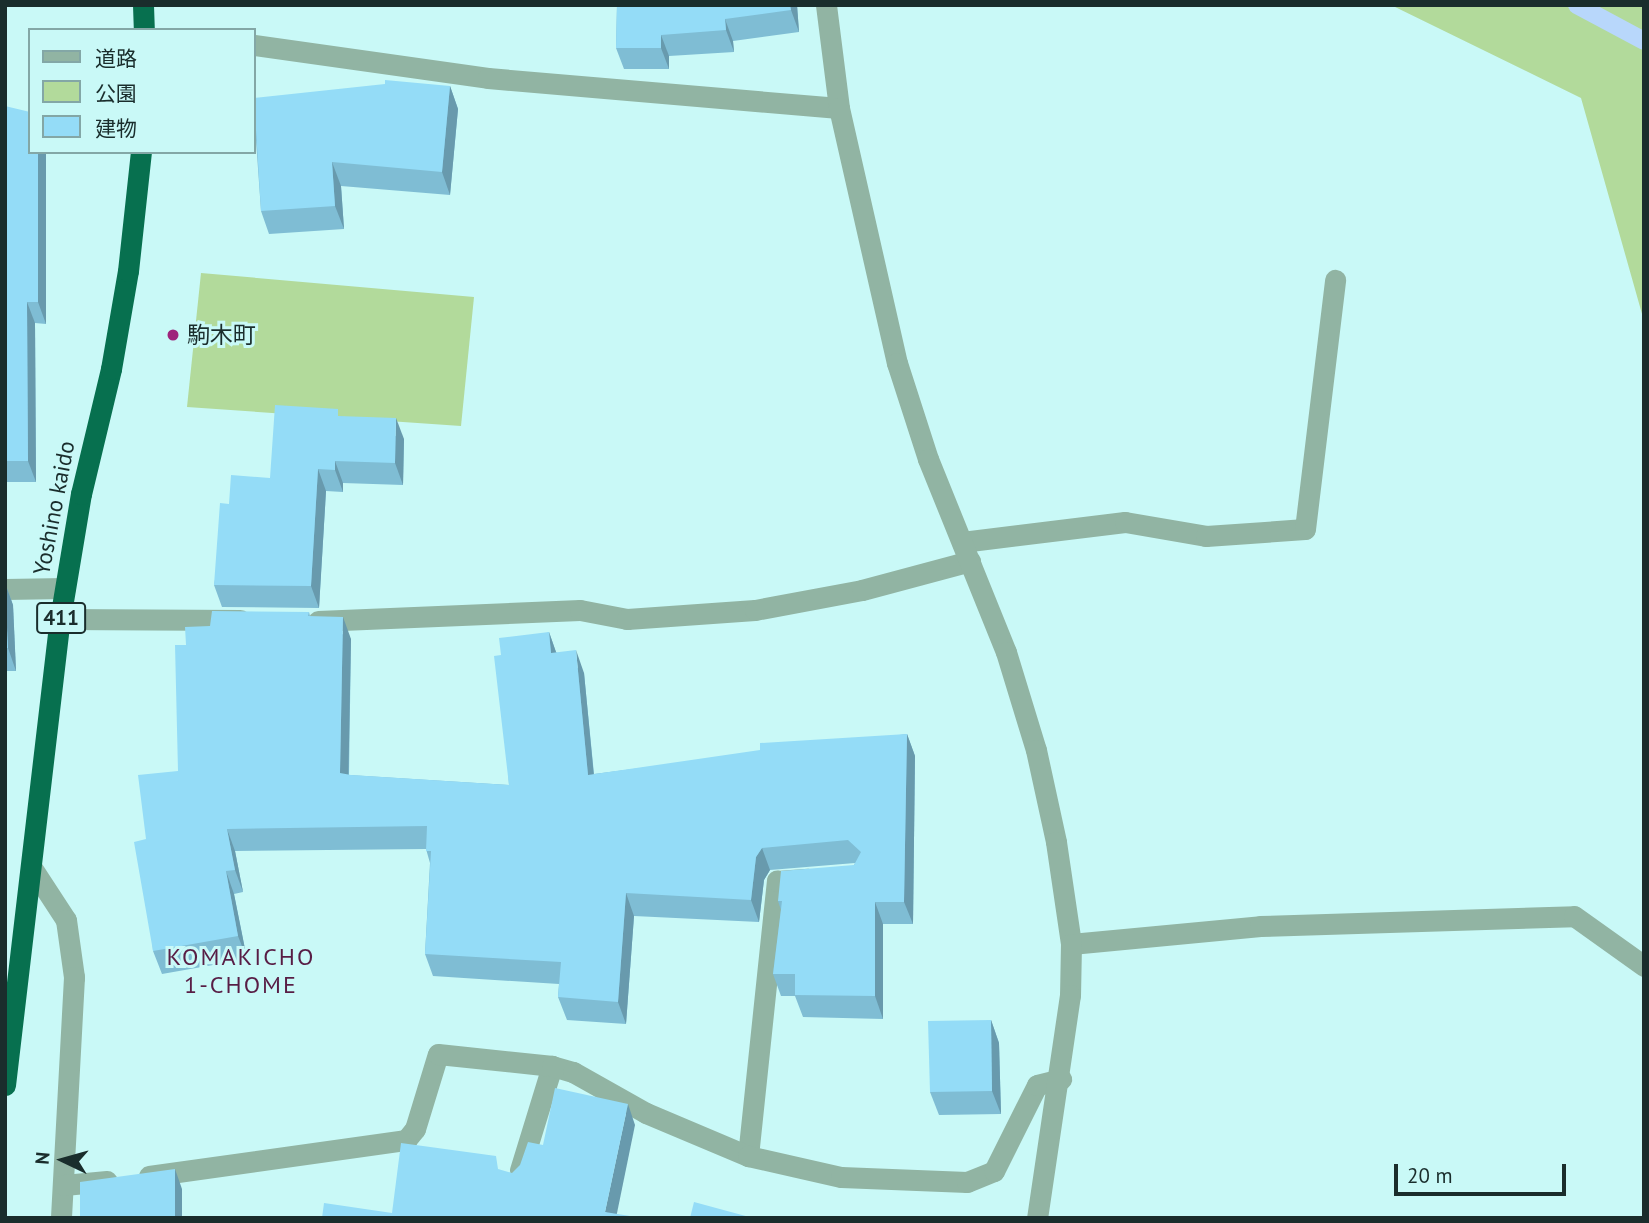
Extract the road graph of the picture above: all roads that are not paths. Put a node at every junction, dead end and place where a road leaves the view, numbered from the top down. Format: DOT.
graph roads {
  1 [pos="143,5"];
  2 [pos="826,5"];
  3 [pos="145,28"];
  4 [pos="256,45"];
  5 [pos="839,108"];
  6 [pos="141,154"];
  7 [pos="1335,279"];
  8 [pos="966,552"];
  9 [pos="65,588"];
  10 [pos="5,589"];
  11 [pos="60,619"];
  12 [pos="268,621"];
  13 [pos="295,621"];
  14 [pos="32,868"];
  15 [pos="830,878"];
  16 [pos="1071,944"];
  17 [pos="1644,966"];
  18 [pos="552,1066"];
  19 [pos="1061,1079"];
  20 [pos="5,1085"];
  21 [pos="748,1156"];
  22 [pos="516,1182"];
  23 [pos="64,1185"];
  24 [pos="61,1218"];
  25 [pos="1037,1218"];
  1 -- 3 [label="highway"];
  2 -- 5 [label="street"];
  4 -- 5 [label="street"];
  5 -- 8 [label="street"];
  6 -- 9 [label="highway, Yoshino kaido / 411"];
  7 -- 8 [label="street"];
  8 -- 13 [label="street"];
  8 -- 16 [label="street"];
  9 -- 10 [label="street"];
  9 -- 11 [label="highway, Yoshino kaido / 411"];
  11 -- 12 [label="street"];
  11 -- 14 [label="highway, Yoshino kaido / 411"];
  14 -- 20 [label="highway, Yoshino kaido / 411"];
  14 -- 23 [label="street"];
  15 -- 21 [label="street"];
  16 -- 17 [label="street"];
  16 -- 19 [label="street"];
  18 -- 21 [label="street"];
  18 -- 22 [label="street"];
  18 -- 23 [label="street"];
  19 -- 21 [label="street"];
  19 -- 25 [label="street"];
  23 -- 24 [label="street"];
}
